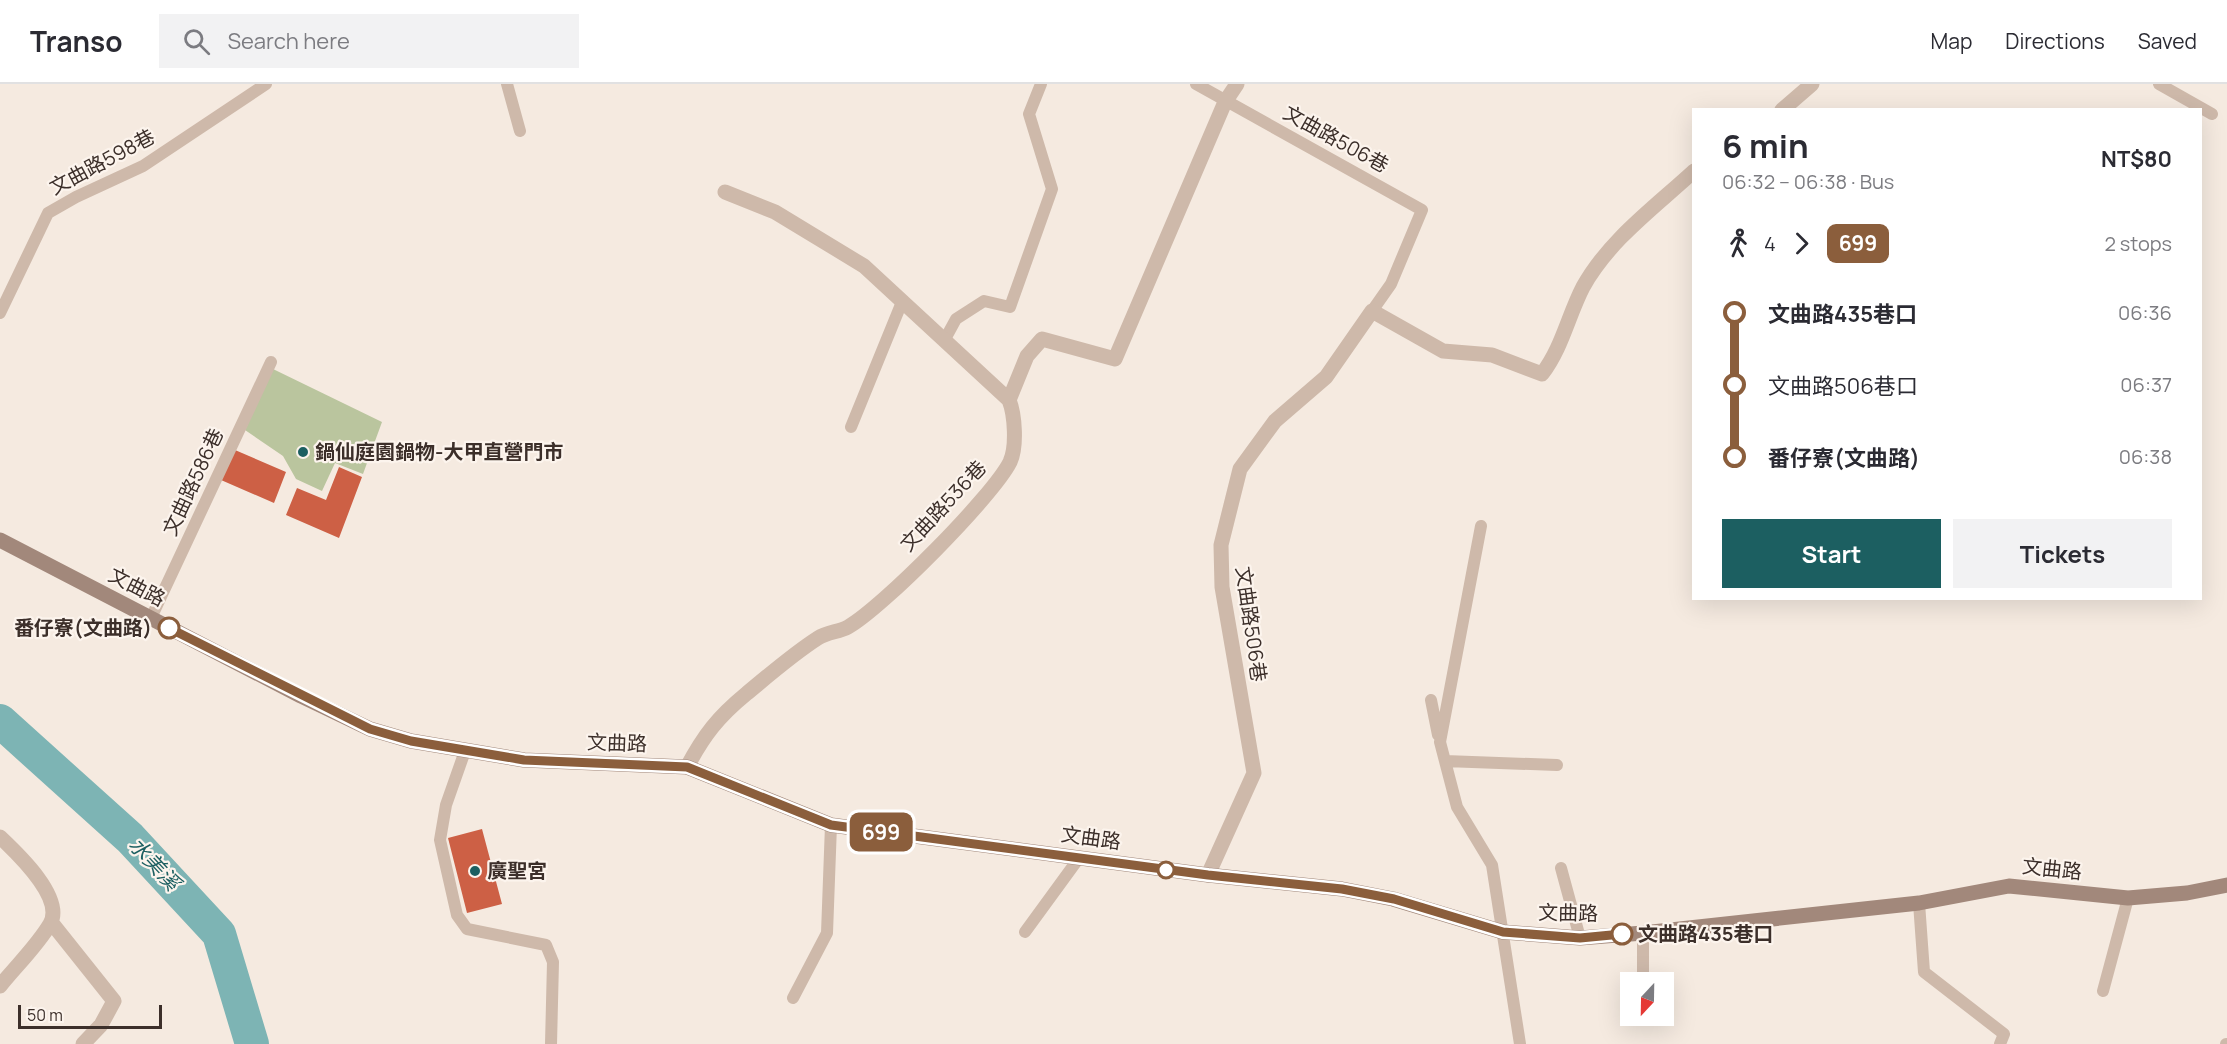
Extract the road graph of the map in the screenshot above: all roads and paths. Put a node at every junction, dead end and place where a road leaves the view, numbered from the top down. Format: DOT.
graph roads {
  1 [pos="266,84"];
  2 [pos="507,84"];
  3 [pos="1041,84"];
  4 [pos="1196,84"];
  5 [pos="1237,84"];
  6 [pos="1812,84"];
  7 [pos="2159,84"];
  8 [pos="1225,102"];
  9 [pos="1784,108"];
  10 [pos="2201,108"];
  11 [pos="2202,108"];
  12 [pos="2212,114"];
  13 [pos="520,130"];
  14 [pos="1692,173"];
  15 [pos="725,192"];
  16 [pos="902,302"];
  17 [pos="1372,311"];
  18 [pos="0,313"];
  19 [pos="944,341"];
  20 [pos="271,362"];
  21 [pos="1009,400"];
  22 [pos="851,427"];
  23 [pos="1480,526"];
  24 [pos="0,540"];
  25 [pos="151,618"];
  26 [pos="1431,700"];
  27 [pos="1440,742"];
  28 [pos="465,751"];
  29 [pos="1444,760"];
  30 [pos="1557,765"];
  31 [pos="687,767"];
  32 [pos="831,825"];
  33 [pos="0,837"];
  34 [pos="1079,858"];
  35 [pos="1561,868"];
  36 [pos="1208,875"];
  37 [pos="2227,885"];
  38 [pos="2128,898"];
  39 [pos="1919,903"];
  40 [pos="51,922"];
  41 [pos="1025,932"];
  42 [pos="1503,932"];
  43 [pos="1643,933"];
  44 [pos="1580,938"];
  45 [pos="1643,972"];
  46 [pos="0,986"];
  47 [pos="2103,991"];
  48 [pos="793,998"];
  49 [pos="84,1044"];
  50 [pos="551,1044"];
  51 [pos="1520,1044"];
  52 [pos="2000,1044"];
  1 -- 18 [label="lane, 文曲路598巷"];
  2 -- 13 [label="lane"];
  3 -- 19 [label="lane"];
  4 -- 8 [label="lane"];
  5 -- 8 [label="street"];
  6 -- 9 [label="street"];
  7 -- 10 [label="lane"];
  8 -- 17 [label="lane, 文曲路506巷"];
  8 -- 21 [label="street"];
  11 -- 12 [label="lane"];
  14 -- 17 [label="street"];
  15 -- 16 [label="street"];
  16 -- 19 [label="street"];
  16 -- 22 [label="lane"];
  17 -- 36 [label="street, 文曲路506巷"];
  19 -- 21 [label="street"];
  20 -- 25 [label="lane, 文曲路586巷"];
  21 -- 31 [label="street, 文曲路536巷"];
  23 -- 27 [label="lane"];
  24 -- 25 [label="street, 文曲路"];
  25 -- 28 [label="street, 文曲路"];
  26 -- 27 [label="lane"];
  27 -- 29 [label="lane"];
  28 -- 31 [label="street, 文曲路"];
  28 -- 50 [label="lane"];
  29 -- 30 [label="lane"];
  29 -- 42 [label="lane"];
  31 -- 32 [label="street, 文曲路"];
  32 -- 34 [label="street, 文曲路"];
  32 -- 48 [label="lane"];
  33 -- 40 [label="street"];
  34 -- 36 [label="street, 文曲路"];
  34 -- 41 [label="lane"];
  35 -- 44 [label="lane"];
  36 -- 42 [label="street, 文曲路"];
  37 -- 38 [label="street, 文曲路"];
  38 -- 39 [label="street, 文曲路"];
  38 -- 47 [label="lane"];
  39 -- 43 [label="street, 文曲路"];
  39 -- 52 [label="lane"];
  40 -- 46 [label="street"];
  40 -- 49 [label="street"];
  42 -- 44 [label="street, 文曲路"];
  42 -- 51 [label="lane"];
  43 -- 44 [label="street, 文曲路"];
  43 -- 45 [label="lane"];
}
